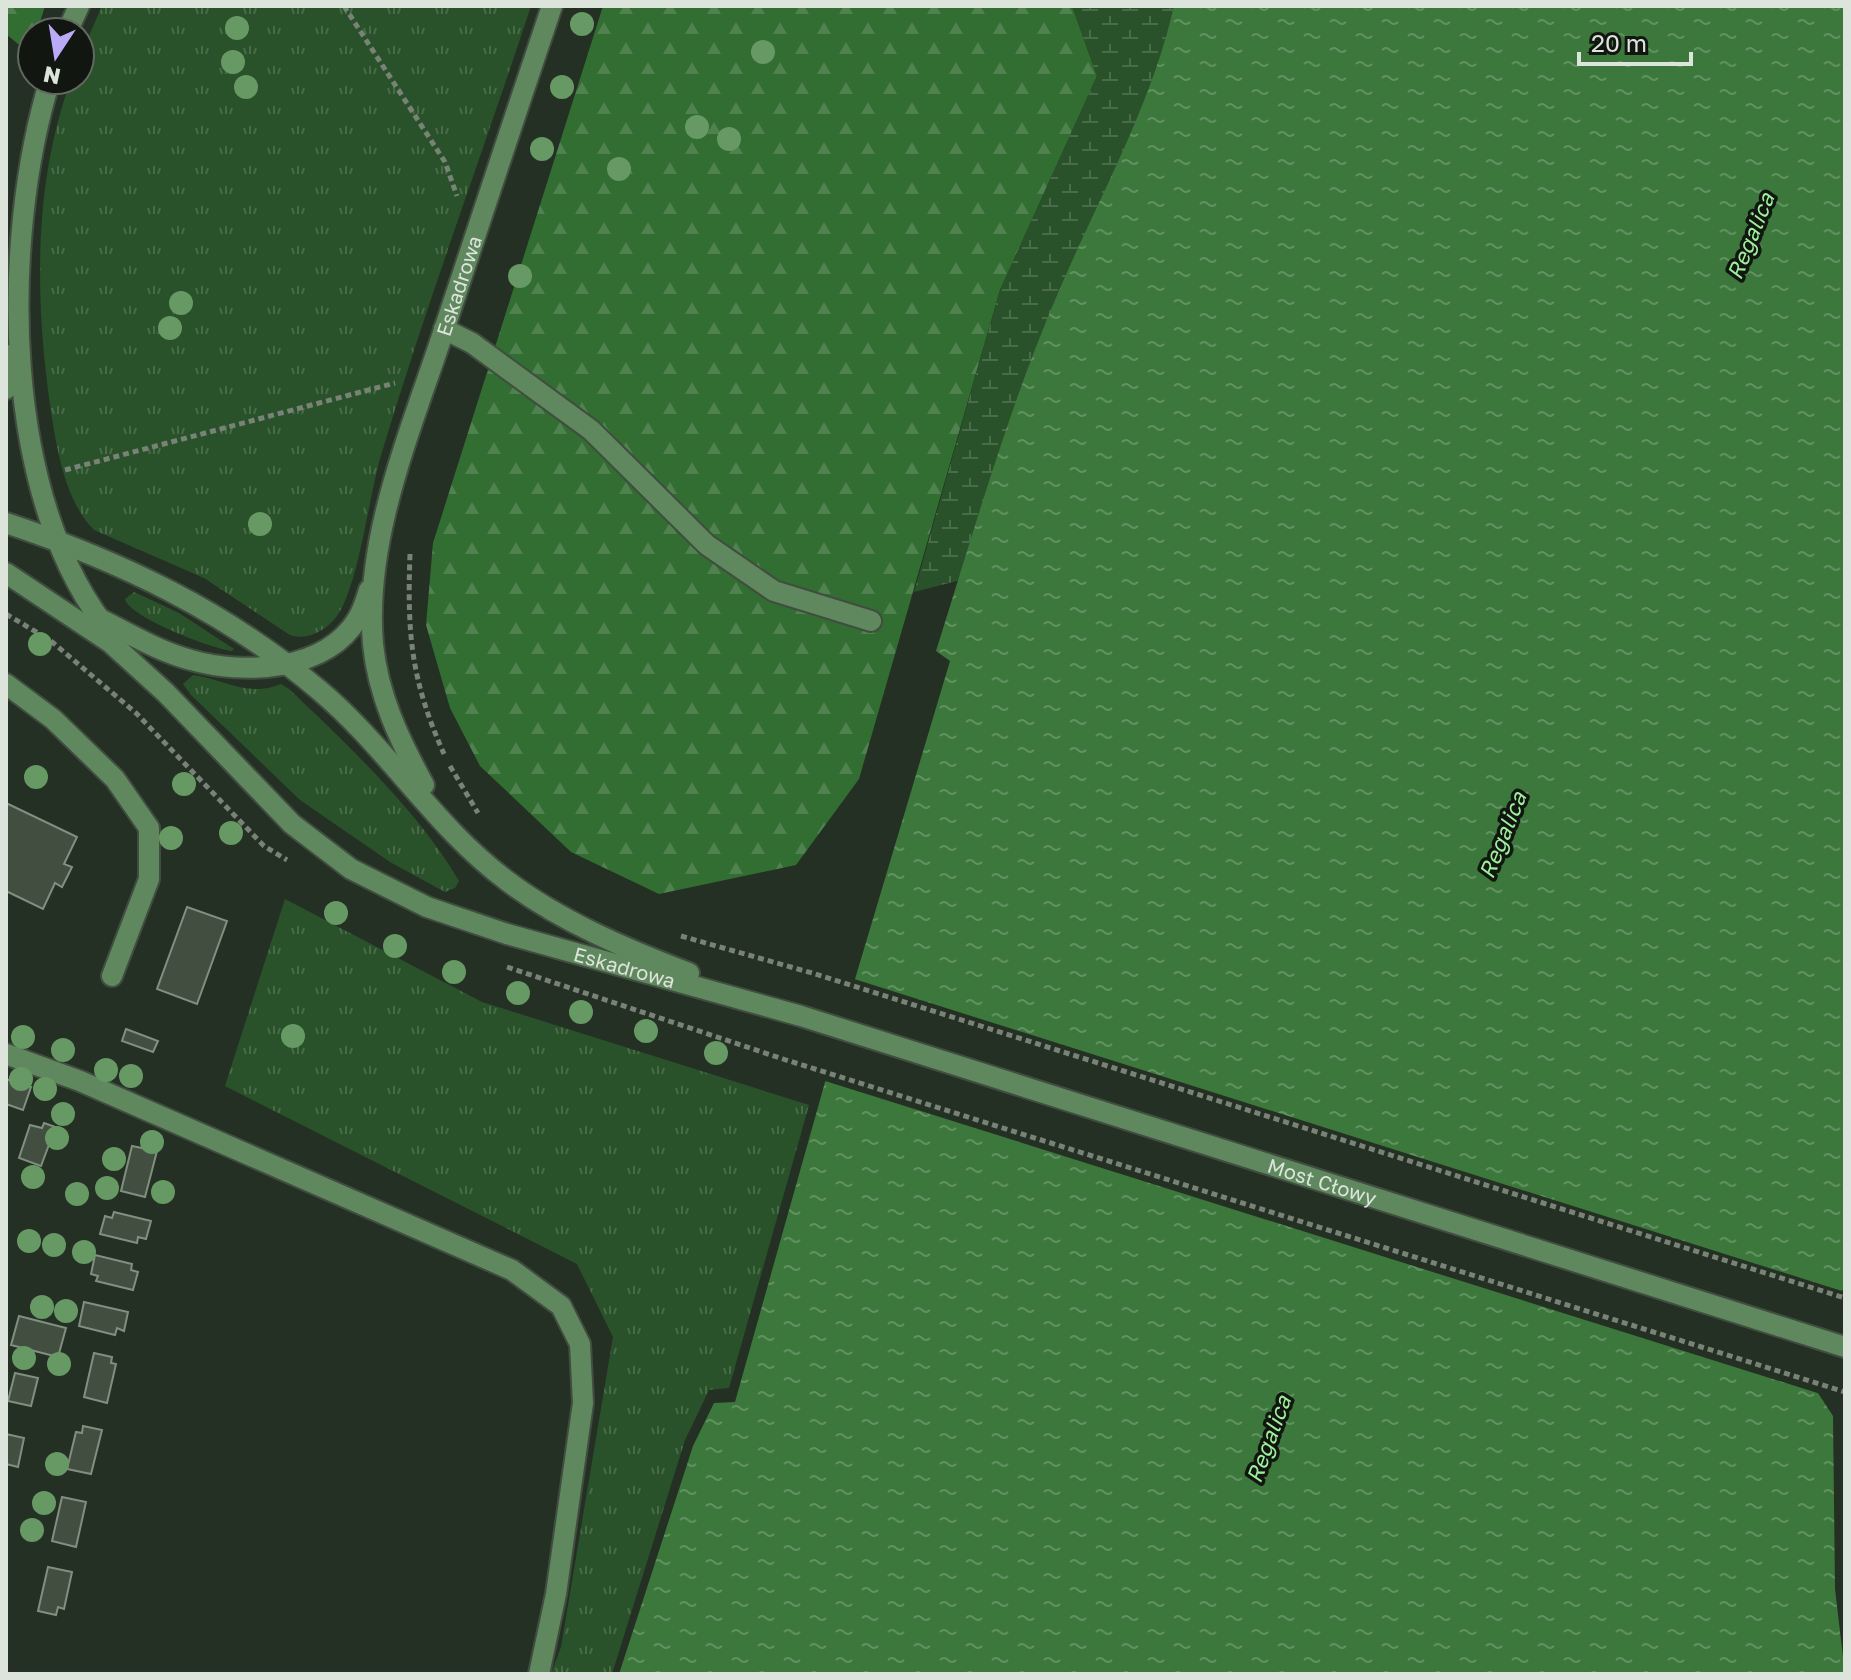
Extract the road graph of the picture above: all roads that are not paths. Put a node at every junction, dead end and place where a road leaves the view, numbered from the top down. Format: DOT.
graph roads {
  1 [pos="552,6"];
  2 [pos="46,96"];
  3 [pos="14,242"];
  4 [pos="19,323"];
  5 [pos="444,329"];
  6 [pos="6,389"];
  7 [pos="6,523"];
  8 [pos="57,540"];
  9 [pos="377,570"];
  10 [pos="6,573"];
  11 [pos="32,589"];
  12 [pos="100,619"];
  13 [pos="871,621"];
  14 [pos="286,663"];
  15 [pos="147,676"];
  16 [pos="6,684"];
  17 [pos="460,838"];
  18 [pos="112,976"];
  19 [pos="801,1016"];
  20 [pos="6,1054"];
  21 [pos="1845,1347"];
  22 [pos="539,1674"];
  1 -- 5 [label="street, Eskadrowa"];
  2 -- 3 [label="street, Eskadrowa"];
  3 -- 4 [label="street, Eskadrowa"];
  4 -- 6 [label="street, Eskadrowa"];
  4 -- 8 [label="street, Eskadrowa"];
  5 -- 9 [label="street, Eskadrowa"];
  5 -- 13 [label="street"];
  7 -- 8 [label="street, Eskadrowa"];
  8 -- 12 [label="street, Eskadrowa"];
  8 -- 14 [label="street, Eskadrowa"];
  9 -- 14 [label="street, Eskadrowa"];
  9 -- 17 [label="street, Eskadrowa"];
  10 -- 11 [label="street, Eskadrowa"];
  11 -- 12 [label="street, Eskadrowa"];
  11 -- 15 [label="street, Eskadrowa"];
  12 -- 14 [label="street, Eskadrowa"];
  12 -- 15 [label="street, Eskadrowa"];
  14 -- 17 [label="street, Eskadrowa"];
  15 -- 19 [label="street, Eskadrowa"];
  16 -- 18 [label="street"];
  17 -- 19 [label="street, Eskadrowa"];
  19 -- 21 [label="street, Most Cłowy"];
  20 -- 22 [label="street"];
}
